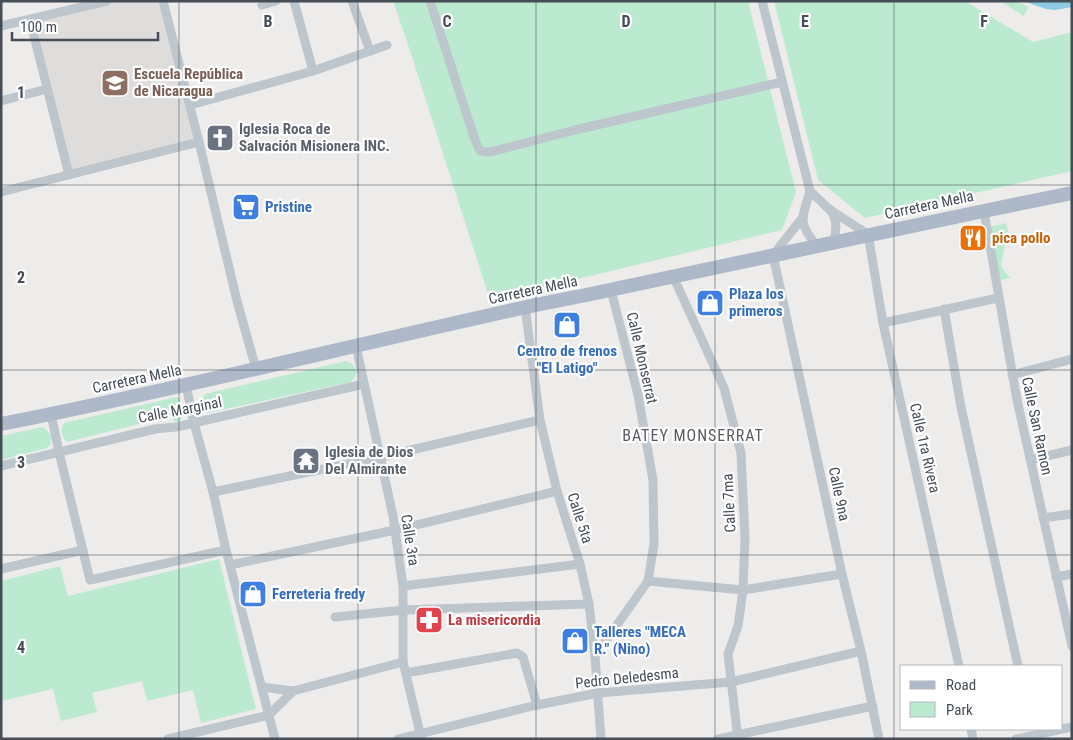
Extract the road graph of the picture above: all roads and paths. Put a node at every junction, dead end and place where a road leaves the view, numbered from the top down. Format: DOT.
graph roads {
  1 [pos="107,1"];
  2 [pos="163,1"];
  3 [pos="276,1"];
  4 [pos="294,1"];
  5 [pos="352,1"];
  6 [pos="430,1"];
  7 [pos="762,1"];
  8 [pos="262,5"];
  9 [pos="30,20"];
  10 [pos="1,26"];
  11 [pos="388,45"];
  12 [pos="370,51"];
  13 [pos="313,71"];
  14 [pos="782,82"];
  15 [pos="47,89"];
  16 [pos="1,101"];
  17 [pos="190,105"];
  18 [pos="199,142"];
  19 [pos="69,175"];
  20 [pos="810,191"];
  21 [pos="1,192"];
  22 [pos="1072,193"];
  23 [pos="830,210"];
  24 [pos="984,211"];
  25 [pos="803,217"];
  26 [pos="868,234"];
  27 [pos="834,242"];
  28 [pos="816,246"];
  29 [pos="773,255"];
  30 [pos="672,276"];
  31 [pos="611,290"];
  32 [pos="998,298"];
  33 [pos="525,307"];
  34 [pos="944,310"];
  35 [pos="883,323"];
  36 [pos="356,346"];
  37 [pos="1072,359"];
  38 [pos="256,369"];
  39 [pos="1012,374"];
  40 [pos="364,384"];
  41 [pos="186,385"];
  42 [pos="51,414"];
  43 [pos="540,420"];
  44 [pos="194,422"];
  45 [pos="1,424"];
  46 [pos="1072,450"];
  47 [pos="59,452"];
  48 [pos="381,457"];
  49 [pos="1030,460"];
  50 [pos="1,466"];
  51 [pos="556,491"];
  52 [pos="213,492"];
  53 [pos="1072,514"];
  54 [pos="1043,518"];
  55 [pos="395,530"];
  56 [pos="83,550"];
  57 [pos="226,550"];
  58 [pos="580,564"];
  59 [pos="230,566"];
  60 [pos="1,569"];
  61 [pos="842,574"];
  62 [pos="1072,574"];
  63 [pos="1056,577"];
  64 [pos="648,581"];
  65 [pos="404,586"];
  66 [pos="743,590"];
  67 [pos="589,604"];
  68 [pos="404,610"];
  69 [pos="335,617"];
  70 [pos="1071,641"];
  71 [pos="861,651"];
  72 [pos="595,656"];
  73 [pos="403,662"];
  74 [pos="959,665"];
  75 [pos="1018,665"];
  76 [pos="406,673"];
  77 [pos="731,682"];
  78 [pos="262,687"];
  79 [pos="293,691"];
  80 [pos="598,693"];
  81 [pos="538,705"];
  82 [pos="872,706"];
  83 [pos="269,715"];
  84 [pos="1049,730"];
  85 [pos="1033,732"];
  86 [pos="421,736"];
  87 [pos="738,737"];
  88 [pos="168,739"];
  89 [pos="275,739"];
  90 [pos="398,739"];
  91 [pos="601,739"];
  92 [pos="718,739"];
  93 [pos="879,739"];
  94 [pos="1016,739"];
  1 -- 9 [label="street"];
  2 -- 17 [label="street"];
  3 -- 8 [label="street"];
  4 -- 13 [label="street"];
  5 -- 12 [label="street"];
  6 -- 14 [label="street"];
  7 -- 14 [label="street"];
  9 -- 10 [label="street"];
  9 -- 15 [label="street"];
  11 -- 12 [label="street"];
  12 -- 13 [label="street"];
  13 -- 17 [label="street"];
  14 -- 20 [label="street"];
  15 -- 16 [label="street"];
  15 -- 19 [label="street"];
  17 -- 18 [label="street"];
  18 -- 19 [label="street"];
  18 -- 38 [label="street"];
  19 -- 21 [label="street"];
  20 -- 23 [label="street"];
  20 -- 25 [label="street"];
  22 -- 24 [label="main road, Carretera Mella"];
  23 -- 26 [label="street"];
  23 -- 27 [label="street"];
  24 -- 26 [label="main road, Carretera Mella"];
  24 -- 32 [label="street, Calle San Ramon"];
  25 -- 28 [label="street"];
  25 -- 29 [label="street"];
  26 -- 27 [label="main road, Carretera Mella"];
  26 -- 35 [label="street, Calle 1ra Rivera"];
  27 -- 28 [label="main road, Carretera Mella"];
  28 -- 29 [label="main road, Carretera Mella"];
  29 -- 30 [label="main road, Carretera Mella"];
  29 -- 61 [label="street, Calle 9na"];
  30 -- 31 [label="main road, Carretera Mella"];
  30 -- 66 [label="street, Calle 7ma"];
  31 -- 33 [label="main road, Carretera Mella"];
  31 -- 64 [label="street, Calle Monserrat"];
  32 -- 34 [label="street"];
  32 -- 39 [label="street, Calle San Ramon"];
  33 -- 36 [label="main road, Carretera Mella"];
  33 -- 43 [label="street, Calle 5ta"];
  34 -- 35 [label="street"];
  34 -- 75 [label="street"];
  35 -- 74 [label="street, Calle 1ra Rivera"];
  36 -- 38 [label="main road, Carretera Mella"];
  36 -- 40 [label="street, Calle 3ra"];
  37 -- 39 [label="street"];
  38 -- 41 [label="main road, Carretera Mella"];
  39 -- 49 [label="street, Calle San Ramon"];
  40 -- 44 [label="street, Calle Marginal"];
  40 -- 48 [label="street, Calle 3ra"];
  41 -- 42 [label="main road, Carretera Mella"];
  41 -- 44 [label="street"];
  42 -- 45 [label="main road, Carretera Mella"];
  42 -- 47 [label="street"];
  43 -- 48 [label="street"];
  43 -- 51 [label="street, Calle 5ta"];
  44 -- 47 [label="street, Calle Marginal"];
  44 -- 52 [label="street"];
  46 -- 49 [label="street"];
  47 -- 50 [label="street, Calle Marginal"];
  47 -- 56 [label="street"];
  48 -- 52 [label="street"];
  48 -- 55 [label="street, Calle 3ra"];
  49 -- 54 [label="street, Calle San Ramon"];
  51 -- 55 [label="street"];
  51 -- 58 [label="street, Calle 5ta"];
  52 -- 57 [label="street"];
  53 -- 54 [label="street"];
  54 -- 63 [label="street, Calle San Ramon"];
  55 -- 59 [label="street"];
  55 -- 65 [label="street, Calle 3ra"];
  56 -- 57 [label="street"];
  56 -- 60 [label="street"];
  57 -- 59 [label="street"];
  58 -- 65 [label="street"];
  58 -- 67 [label="street, Calle 5ta"];
  59 -- 78 [label="street"];
  61 -- 66 [label="street"];
  61 -- 71 [label="street, Calle 9na"];
  62 -- 63 [label="street"];
  63 -- 70 [label="street, Calle San Ramon"];
  64 -- 66 [label="street"];
  64 -- 72 [label="street, Calle Monserrat"];
  65 -- 68 [label="street, Calle 3ra"];
  66 -- 77 [label="street, Calle 7ma"];
  67 -- 68 [label="street"];
  67 -- 72 [label="street, Calle 5ta"];
  68 -- 69 [label="street"];
  68 -- 73 [label="street, Calle 3ra"];
  71 -- 77 [label="street, Pedro Deledesma"];
  71 -- 82 [label="street, Calle 9na"];
  72 -- 80 [label="street, Calle 5ta"];
  73 -- 76 [label="street, Calle 3ra"];
  73 -- 79 [label="street"];
  76 -- 81 [label="street"];
  76 -- 86 [label="street, Calle 3ra"];
  77 -- 80 [label="street, Pedro Deledesma"];
  77 -- 87 [label="street, Calle 7ma"];
  78 -- 79 [label="street"];
  78 -- 83 [label="street"];
  79 -- 83 [label="street"];
  80 -- 81 [label="street, Pedro Deledesma"];
  80 -- 91 [label="street, Calle 5ta"];
  81 -- 86 [label="street, Pedro Deledesma"];
  82 -- 87 [label="street"];
  82 -- 93 [label="street, Calle 9na"];
  83 -- 88 [label="street"];
  83 -- 89 [label="street"];
  84 -- 85 [label="street"];
  85 -- 94 [label="street"];
  86 -- 90 [label="street, Pedro Deledesma"];
  87 -- 92 [label="street"];
}
